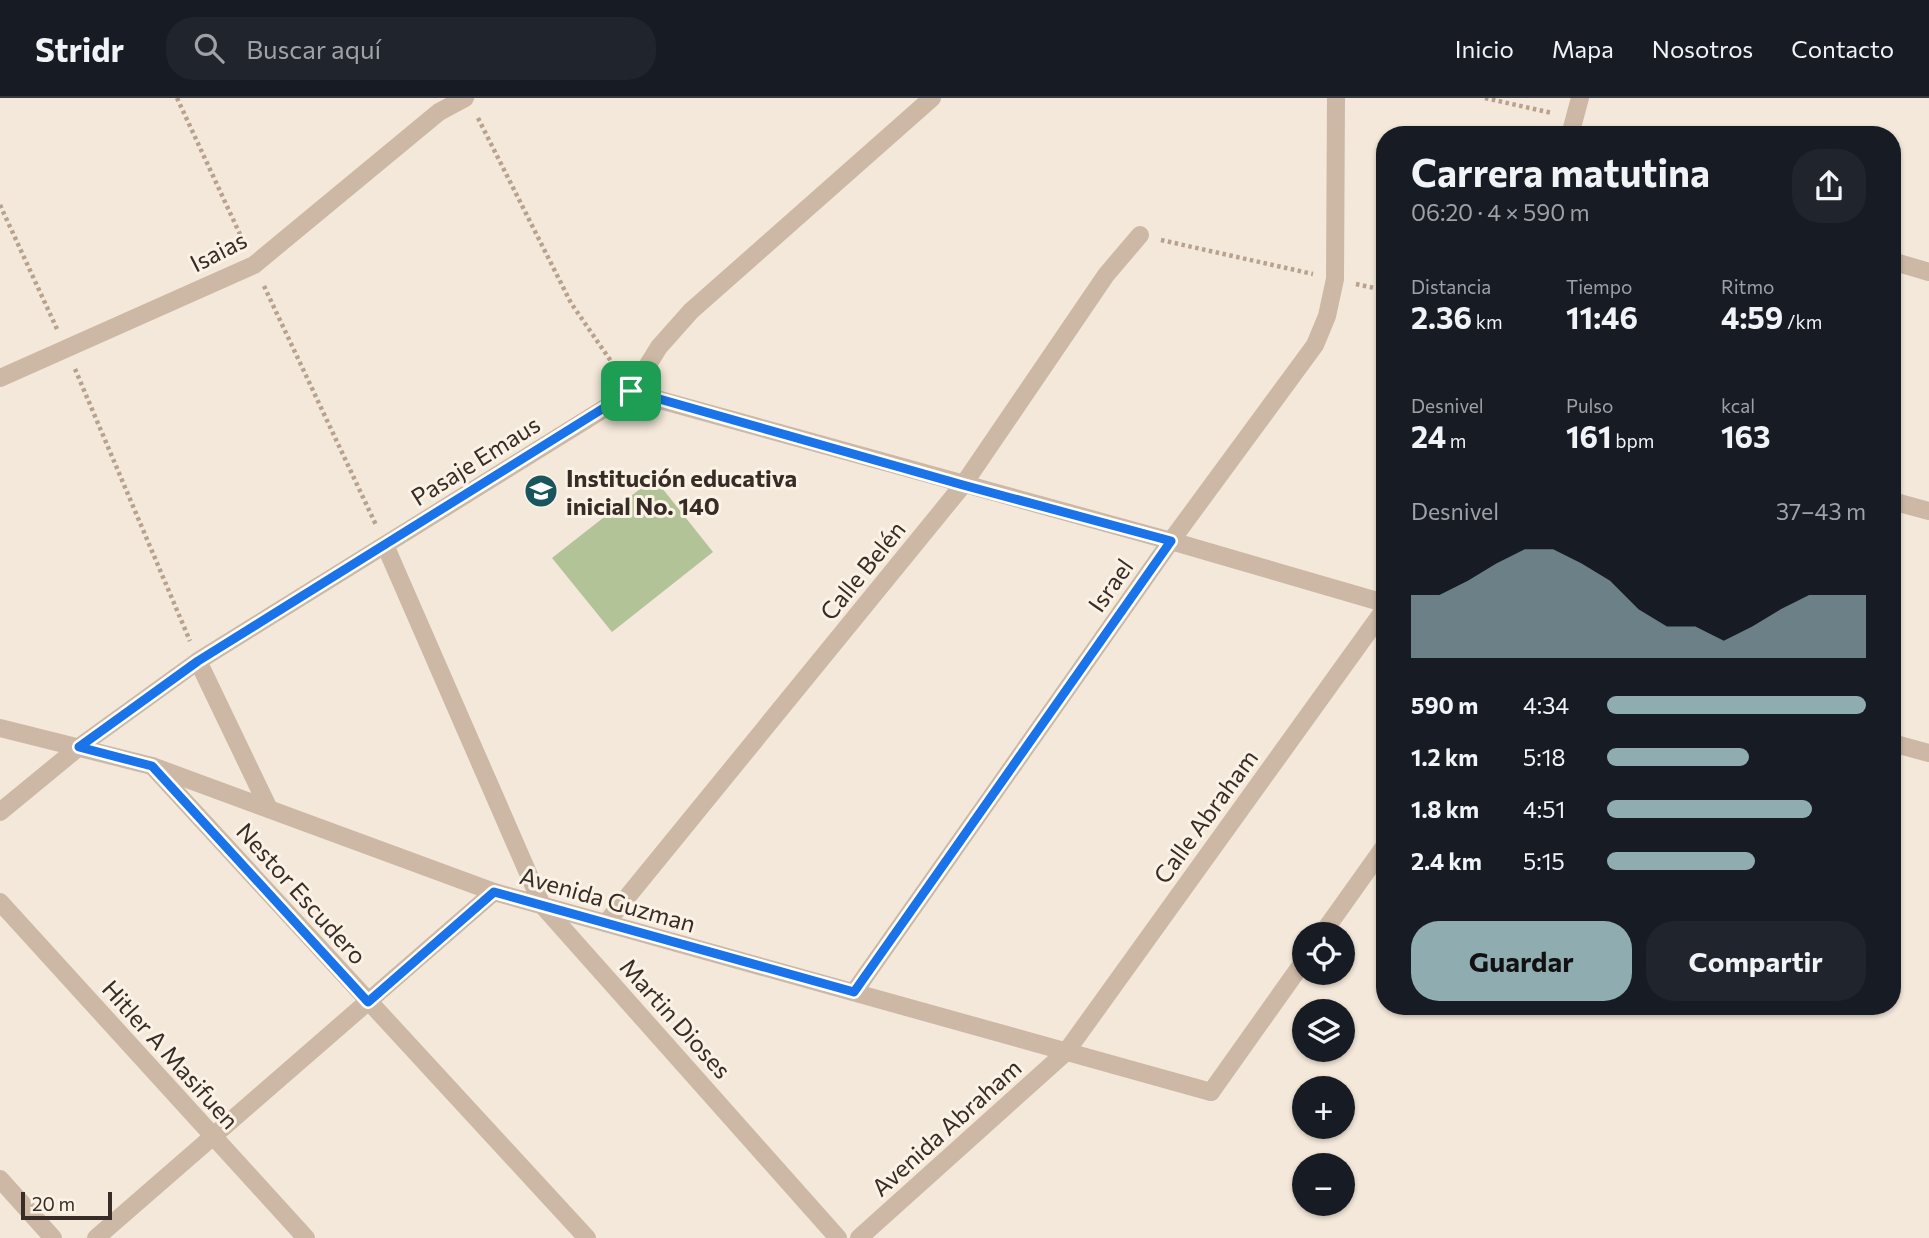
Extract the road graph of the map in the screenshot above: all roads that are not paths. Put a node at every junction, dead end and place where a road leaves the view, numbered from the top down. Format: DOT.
graph roads {
  1 [pos="932,98"];
  2 [pos="1336,98"];
  3 [pos="1580,98"];
  4 [pos="469,104"];
  5 [pos="1572,126"];
  6 [pos="1140,235"];
  7 [pos="1901,264"];
  8 [pos="1929,272"];
  9 [pos="0,378"];
  10 [pos="631,391"];
  11 [pos="963,485"];
  12 [pos="1901,503"];
  13 [pos="1929,511"];
  14 [pos="1171,541"];
  15 [pos="385,545"];
  16 [pos="1376,601"];
  17 [pos="1376,621"];
  18 [pos="198,661"];
  19 [pos="0,728"];
  20 [pos="1901,745"];
  21 [pos="79,747"];
  22 [pos="1929,753"];
  23 [pos="152,766"];
  24 [pos="269,809"];
  25 [pos="0,813"];
  26 [pos="1376,858"];
  27 [pos="494,892"];
  28 [pos="0,902"];
  29 [pos="542,905"];
  30 [pos="1331,922"];
  31 [pos="606,923"];
  32 [pos="1292,978"];
  33 [pos="854,992"];
  34 [pos="368,1002"];
  35 [pos="1066,1052"];
  36 [pos="214,1136"];
  37 [pos="0,1179"];
  38 [pos="53,1238"];
  39 [pos="96,1238"];
  40 [pos="306,1238"];
  41 [pos="587,1238"];
  42 [pos="838,1238"];
  43 [pos="859,1238"];
  1 -- 10 [label="street, Pasaje Emaus"];
  2 -- 14 [label="street, Israel"];
  3 -- 5 [label="street"];
  4 -- 9 [label="street, Isaias"];
  6 -- 11 [label="street, Calle Belén"];
  7 -- 8 [label="street"];
  10 -- 11 [label="street"];
  10 -- 15 [label="street, Pasaje Emaus"];
  11 -- 14 [label="street"];
  11 -- 31 [label="street, Calle Belén"];
  12 -- 13 [label="street"];
  14 -- 16 [label="street"];
  14 -- 33 [label="street, Israel"];
  15 -- 18 [label="street, Pasaje Emaus"];
  15 -- 29 [label="street, Martin Dioses"];
  17 -- 35 [label="street, Calle Abraham"];
  18 -- 21 [label="street, Pasaje Emaus"];
  18 -- 24 [label="street"];
  19 -- 21 [label="street, Avenida Guzman"];
  20 -- 22 [label="street"];
  21 -- 23 [label="street, Avenida Guzman"];
  21 -- 25 [label="street, Pasaje Emaus"];
  23 -- 24 [label="street, Avenida Guzman"];
  23 -- 34 [label="street, Nestor Escudero"];
  24 -- 27 [label="street, Avenida Guzman"];
  26 -- 30 [label="street"];
  27 -- 29 [label="street, Avenida Guzman"];
  27 -- 34 [label="street"];
  28 -- 36 [label="street, Hitler A Masifuen"];
  29 -- 31 [label="street, Avenida Guzman"];
  29 -- 42 [label="street, Martin Dioses"];
  31 -- 33 [label="street, Avenida Guzman"];
  32 -- 35 [label="street, Avenida Guzman"];
  33 -- 35 [label="street, Avenida Guzman"];
  34 -- 36 [label="street"];
  34 -- 41 [label="street, Nestor Escudero"];
  35 -- 43 [label="street, Avenida Abraham"];
  36 -- 39 [label="street"];
  36 -- 40 [label="street, Hitler A Masifuen"];
  37 -- 38 [label="street"];
}
